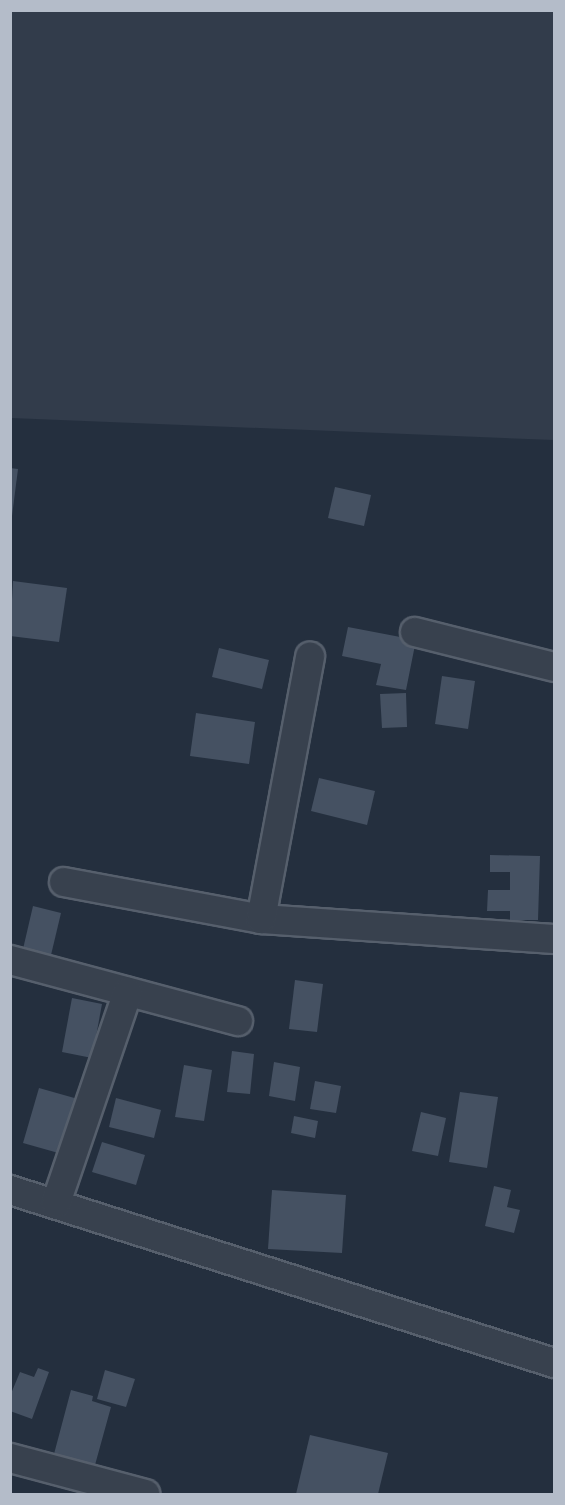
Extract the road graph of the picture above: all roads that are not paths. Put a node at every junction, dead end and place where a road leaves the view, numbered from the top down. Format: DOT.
graph roads {
  1 [pos="415,632"];
  2 [pos="310,657"];
  3 [pos="555,667"];
  4 [pos="64,882"];
  5 [pos="261,919"];
  6 [pos="555,939"];
  7 [pos="10,960"];
  8 [pos="128,992"];
  9 [pos="238,1021"];
  10 [pos="10,1190"];
  11 [pos="56,1203"];
  12 [pos="555,1363"];
  13 [pos="10,1458"];
  14 [pos="146,1494"];
  1 -- 3 [label="street"];
  2 -- 5 [label="street"];
  4 -- 5 [label="street"];
  5 -- 6 [label="street"];
  7 -- 8 [label="street"];
  8 -- 9 [label="street"];
  8 -- 11 [label="street"];
  10 -- 11 [label="street"];
  11 -- 12 [label="street"];
  13 -- 14 [label="street"];
}
